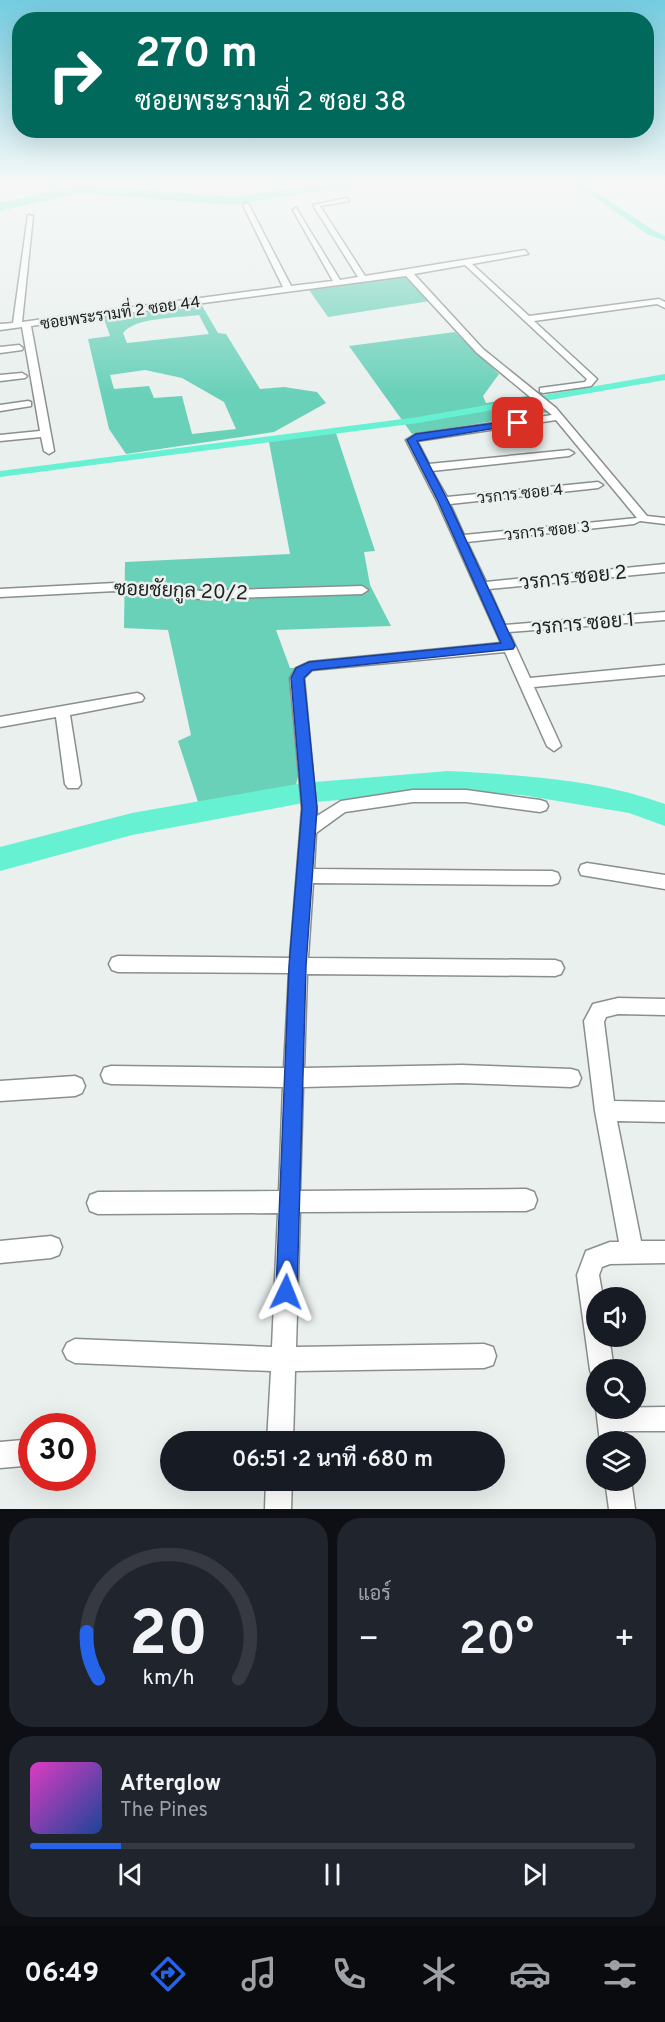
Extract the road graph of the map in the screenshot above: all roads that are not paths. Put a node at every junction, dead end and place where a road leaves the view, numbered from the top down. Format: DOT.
graph roads {
  1 [pos="27,253"];
  2 [pos="270,253"];
  3 [pos="321,253"];
  4 [pos="347,253"];
  5 [pos="516,253"];
  6 [pos="468,264"];
  7 [pos="408,273"];
  8 [pos="363,279"];
  9 [pos="338,283"];
  10 [pos="288,289"];
  11 [pos="665,306"];
  12 [pos="527,319"];
  13 [pos="22,324"];
  14 [pos="0,327"];
  15 [pos="19,348"];
  16 [pos="0,350"];
  17 [pos="22,375"];
  18 [pos="0,378"];
  19 [pos="541,395"];
  20 [pos="28,405"];
  21 [pos="0,408"];
  22 [pos="559,417"];
  23 [pos="44,434"];
  24 [pos="0,438"];
  25 [pos="49,451"];
  26 [pos="569,453"];
  27 [pos="426,468"];
  28 [pos="598,485"];
  29 [pos="443,501"];
  30 [pos="639,520"];
  31 [pos="665,521"];
  32 [pos="460,539"];
  33 [pos="665,568"];
  34 [pos="482,586"];
  35 [pos="362,590"];
  36 [pos="0,593"];
  37 [pos="665,616"];
  38 [pos="501,629"];
  39 [pos="509,646"];
  40 [pos="665,670"];
  41 [pos="526,683"];
  42 [pos="137,698"];
  43 [pos="62,711"];
  44 [pos="0,722"];
  45 [pos="554,746"];
  46 [pos="73,784"];
  47 [pos="540,806"];
  48 [pos="309,830"];
  49 [pos="587,870"];
  50 [pos="303,876"];
  51 [pos="552,878"];
  52 [pos="665,882"];
  53 [pos="118,964"];
  54 [pos="298,966"];
  55 [pos="555,968"];
  56 [pos="665,1007"];
  57 [pos="111,1075"];
  58 [pos="293,1078"];
  59 [pos="571,1078"];
  60 [pos="75,1086"];
  61 [pos="0,1090"];
  62 [pos="605,1111"];
  63 [pos="665,1112"];
  64 [pos="525,1200"];
  65 [pos="98,1203"];
  66 [pos="290,1203"];
  67 [pos="51,1247"];
  68 [pos="0,1251"];
  69 [pos="632,1251"];
  70 [pos="665,1252"];
  71 [pos="75,1351"];
  72 [pos="484,1356"];
  73 [pos="284,1359"];
  74 [pos="600,1359"];
  75 [pos="665,1419"];
  76 [pos="610,1423"];
  77 [pos="281,1431"];
  78 [pos="279,1491"];
  79 [pos="620,1491"];
  80 [pos="278,1509"];
  81 [pos="622,1509"];
  1 -- 13 [label="street"];
  2 -- 10 [label="street"];
  3 -- 9 [label="street"];
  4 -- 8 [label="street"];
  5 -- 6 [label="street, ซอยพระรามที่ 2 ซอย 44"];
  6 -- 7 [label="street, ซอยพระรามที่ 2 ซอย 44"];
  6 -- 12 [label="street"];
  7 -- 8 [label="street, ซอยพระรามที่ 2 ซอย 44"];
  7 -- 19 [label="street"];
  8 -- 9 [label="street, ซอยพระรามที่ 2 ซอย 44"];
  9 -- 10 [label="street, ซอยพระรามที่ 2 ซอย 44"];
  10 -- 13 [label="street, ซอยพระรามที่ 2 ซอย 44"];
  11 -- 12 [label="street"];
  12 -- 19 [label="street"];
  13 -- 14 [label="street, ซอยพระรามที่ 2 ซอย 44"];
  13 -- 23 [label="street"];
  15 -- 16 [label="street"];
  17 -- 18 [label="street"];
  19 -- 22 [label="street"];
  20 -- 21 [label="street"];
  22 -- 27 [label="street"];
  22 -- 30 [label="street"];
  23 -- 24 [label="street"];
  23 -- 25 [label="street"];
  26 -- 27 [label="street"];
  27 -- 29 [label="street"];
  28 -- 29 [label="street, วรการ ซอย 4"];
  29 -- 32 [label="street"];
  30 -- 31 [label="street, วรการ ซอย 3"];
  30 -- 32 [label="street, วรการ ซอย 3"];
  32 -- 34 [label="street"];
  33 -- 34 [label="street, วรการ ซอย 2"];
  34 -- 38 [label="street"];
  35 -- 36 [label="street, ซอยชัยกูล 20/2"];
  37 -- 38 [label="street, วรการ ซอย 1"];
  38 -- 39 [label="street"];
  39 -- 41 [label="street"];
  39 -- 48 [label="street"];
  40 -- 41 [label="street"];
  41 -- 45 [label="street"];
  42 -- 43 [label="street"];
  43 -- 44 [label="street"];
  43 -- 46 [label="street"];
  47 -- 48 [label="street"];
  48 -- 50 [label="street"];
  49 -- 52 [label="street"];
  50 -- 51 [label="street"];
  50 -- 54 [label="street"];
  53 -- 54 [label="street"];
  54 -- 55 [label="street"];
  54 -- 58 [label="street"];
  56 -- 62 [label="street"];
  57 -- 58 [label="street"];
  58 -- 59 [label="street"];
  58 -- 66 [label="street"];
  60 -- 61 [label="street"];
  62 -- 63 [label="street"];
  62 -- 69 [label="street"];
  64 -- 66 [label="street"];
  65 -- 66 [label="street"];
  66 -- 73 [label="street"];
  67 -- 68 [label="street"];
  69 -- 70 [label="street"];
  69 -- 74 [label="street"];
  71 -- 73 [label="street"];
  72 -- 73 [label="street"];
  73 -- 77 [label="street"];
  75 -- 76 [label="street"];
  78 -- 80 [label="street"];
  79 -- 81 [label="street"];
}
